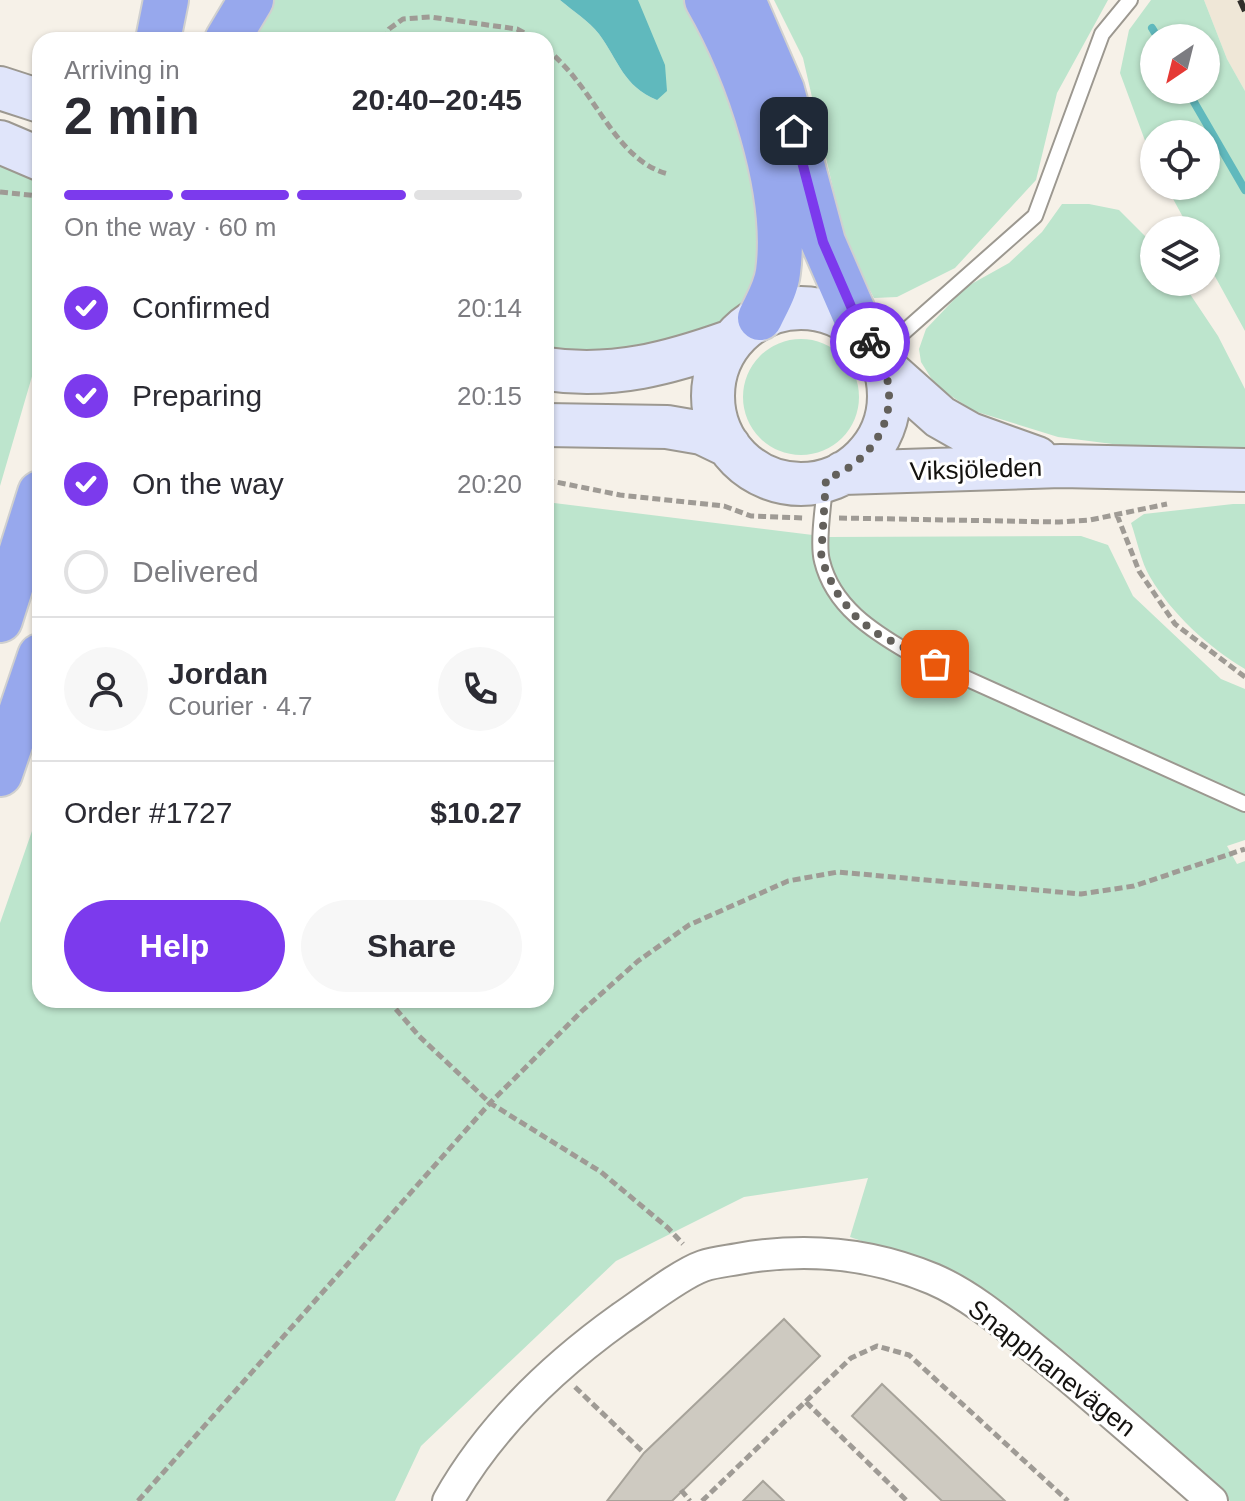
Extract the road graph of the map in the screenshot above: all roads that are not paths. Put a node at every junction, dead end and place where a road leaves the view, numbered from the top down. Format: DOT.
graph roads {
  1 [pos="166,0"];
  2 [pos="215,0"];
  3 [pos="251,0"];
  4 [pos="707,0"];
  5 [pos="743,0"];
  6 [pos="1130,0"];
  7 [pos="160,32"];
  8 [pos="209,32"];
  9 [pos="232,32"];
  10 [pos="0,88"];
  11 [pos="32,98"];
  12 [pos="0,142"];
  13 [pos="32,156"];
  14 [pos="746,329"];
  15 [pos="876,352"];
  16 [pos="554,370"];
  17 [pos="554,425"];
  18 [pos="729,446"];
  19 [pos="1061,466"];
  20 [pos="1245,470"];
  21 [pos="834,476"];
  22 [pos="32,518"];
  23 [pos="0,620"];
  24 [pos="32,680"];
  25 [pos="0,774"];
  26 [pos="1245,804"];
  27 [pos="448,1501"];
  28 [pos="1212,1501"];
  1 -- 7 [label="highway"];
  2 -- 8 [label="highway"];
  3 -- 9 [label="highway"];
  4 -- 14 [label="highway"];
  5 -- 15 [label="highway"];
  6 -- 15 [label="lane"];
  10 -- 11 [label="main road"];
  12 -- 13 [label="main road"];
  14 -- 15 [label="main road"];
  14 -- 16 [label="main road"];
  14 -- 18 [label="main road"];
  15 -- 19 [label="main road, Viksjöleden"];
  15 -- 21 [label="main road"];
  17 -- 18 [label="main road"];
  18 -- 21 [label="main road"];
  19 -- 20 [label="main road, Viksjöleden"];
  19 -- 21 [label="main road, Viksjöleden"];
  21 -- 26 [label="lane"];
  22 -- 23 [label="highway"];
  24 -- 25 [label="highway"];
  27 -- 28 [label="street, Snapphanevägen"];
}
